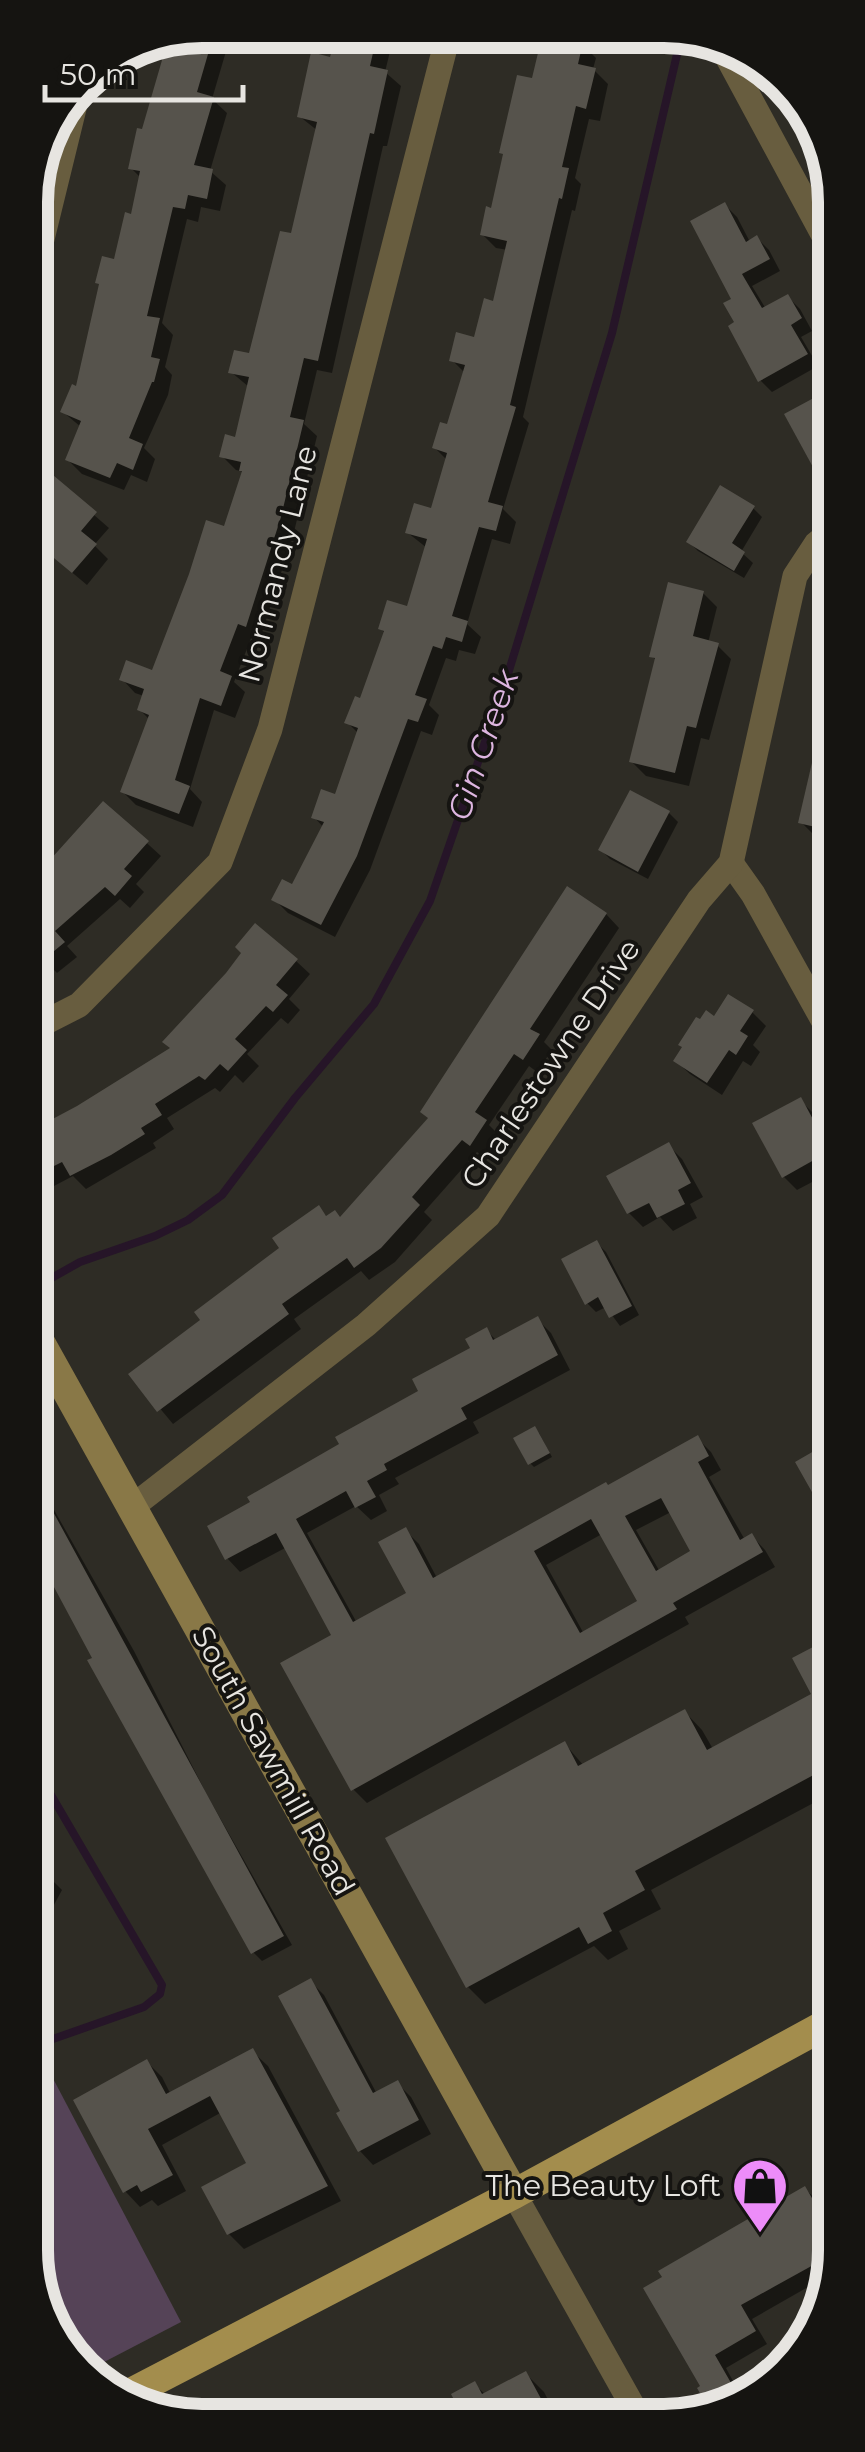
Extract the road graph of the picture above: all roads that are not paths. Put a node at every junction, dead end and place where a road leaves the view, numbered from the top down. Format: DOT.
graph roads {
  1 [pos="445,48"];
  2 [pos="732,64"];
  3 [pos="71,120"];
  4 [pos="48,212"];
  5 [pos="818,225"];
  6 [pos="818,542"];
  7 [pos="731,863"];
  8 [pos="818,1010"];
  9 [pos="48,1021"];
  10 [pos="47,1356"];
  11 [pos="132,1507"];
  12 [pos="817,2029"];
  13 [pos="514,2194"];
  14 [pos="138,2390"];
  15 [pos="632,2404"];
  1 -- 9 [label="street, Normandy Lane"];
  2 -- 5 [label="street"];
  3 -- 4 [label="street"];
  6 -- 7 [label="street, Charlestowne Drive"];
  7 -- 8 [label="street"];
  7 -- 11 [label="street, Charlestowne Drive"];
  10 -- 11 [label="street, South Sawmill Road"];
  11 -- 13 [label="street, South Sawmill Road"];
  12 -- 13 [label="main road"];
  13 -- 14 [label="main road"];
  13 -- 15 [label="street"];
}
